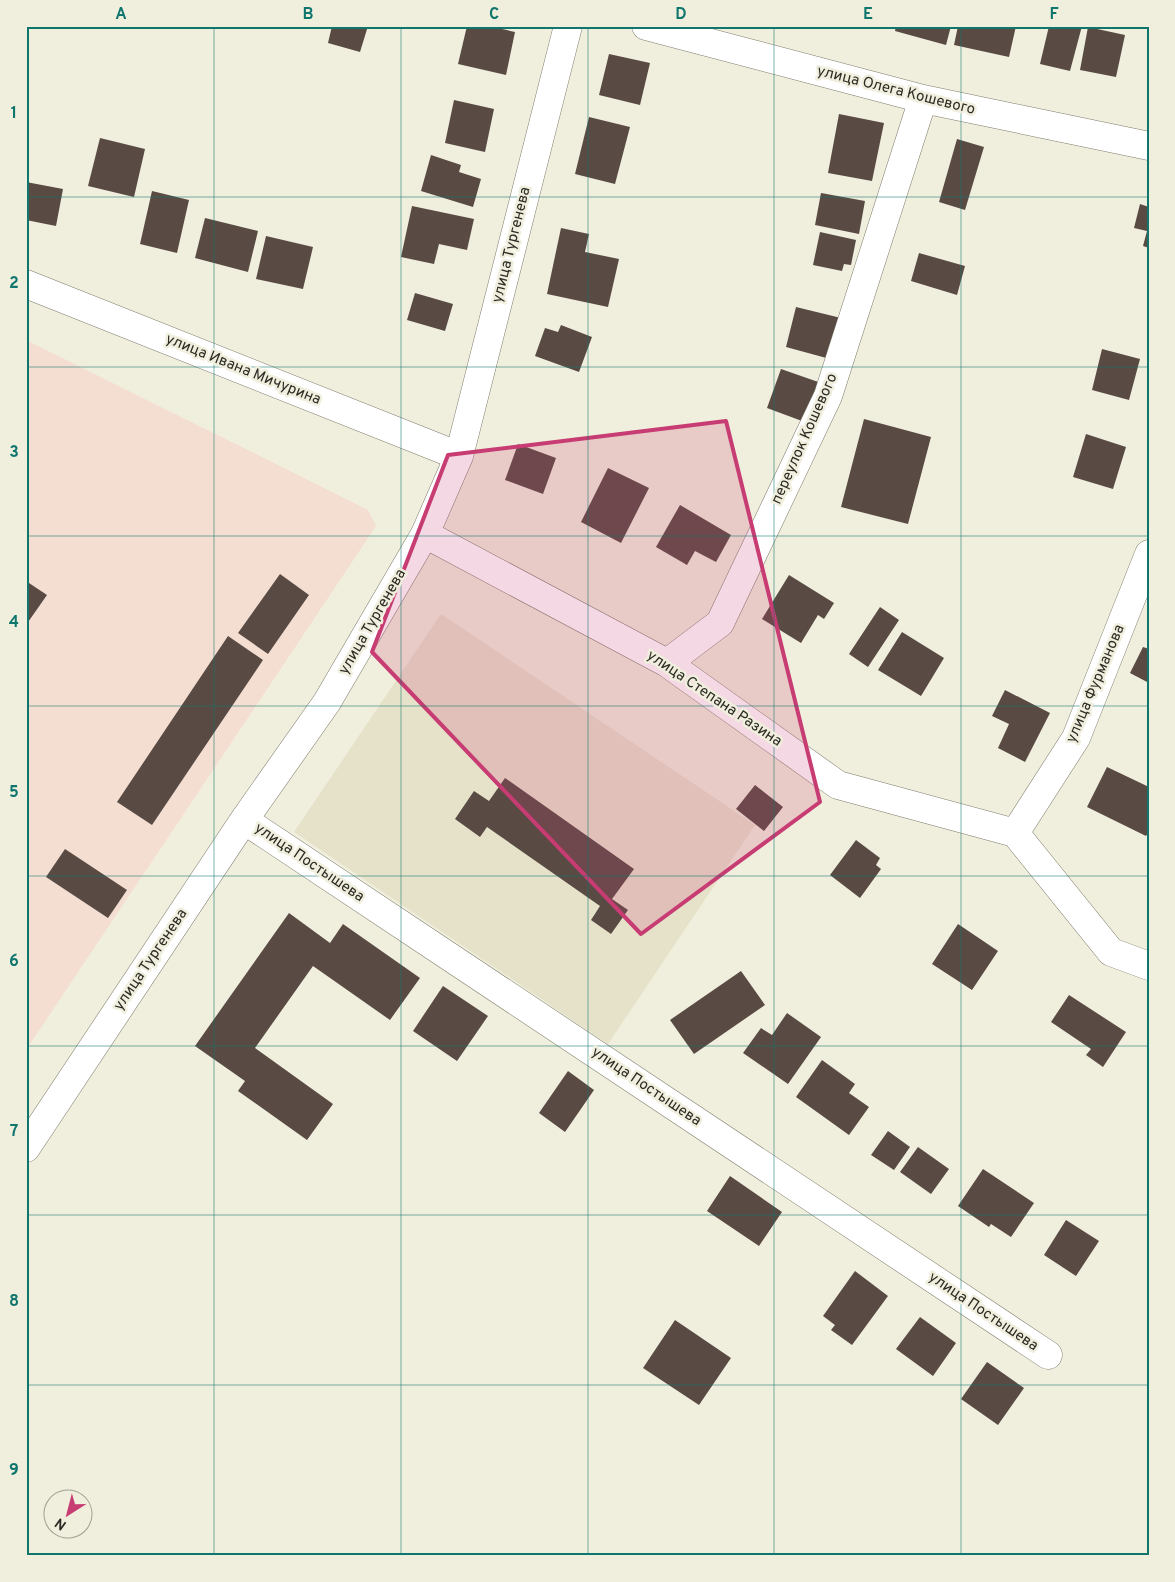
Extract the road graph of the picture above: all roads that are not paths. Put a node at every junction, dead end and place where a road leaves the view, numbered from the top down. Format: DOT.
graph roads {
  1 [pos="568,26"];
  2 [pos="646,26"];
  3 [pos="923,99"];
  4 [pos="1149,146"];
  5 [pos="26,284"];
  6 [pos="459,456"];
  7 [pos="425,534"];
  8 [pos="1149,554"];
  9 [pos="666,663"];
  10 [pos="244,820"];
  11 [pos="1015,833"];
  12 [pos="1149,966"];
  13 [pos="26,1148"];
  14 [pos="1048,1355"];
  1 -- 6 [label="street, улица Тургенева"];
  2 -- 3 [label="street, улица Олега Кошевого"];
  3 -- 4 [label="street, улица Олега Кошевого"];
  3 -- 9 [label="street, переулок Кошевого"];
  5 -- 6 [label="street, улица Ивана Мичурина"];
  6 -- 7 [label="street, улица Тургенева"];
  7 -- 9 [label="street, улица Степана Разина"];
  7 -- 10 [label="street, улица Тургенева"];
  8 -- 11 [label="street, улица Фурманова"];
  9 -- 11 [label="street, улица Степана Разина"];
  10 -- 13 [label="street, улица Тургенева"];
  10 -- 14 [label="street, улица Постышева"];
  11 -- 12 [label="street"];
}
